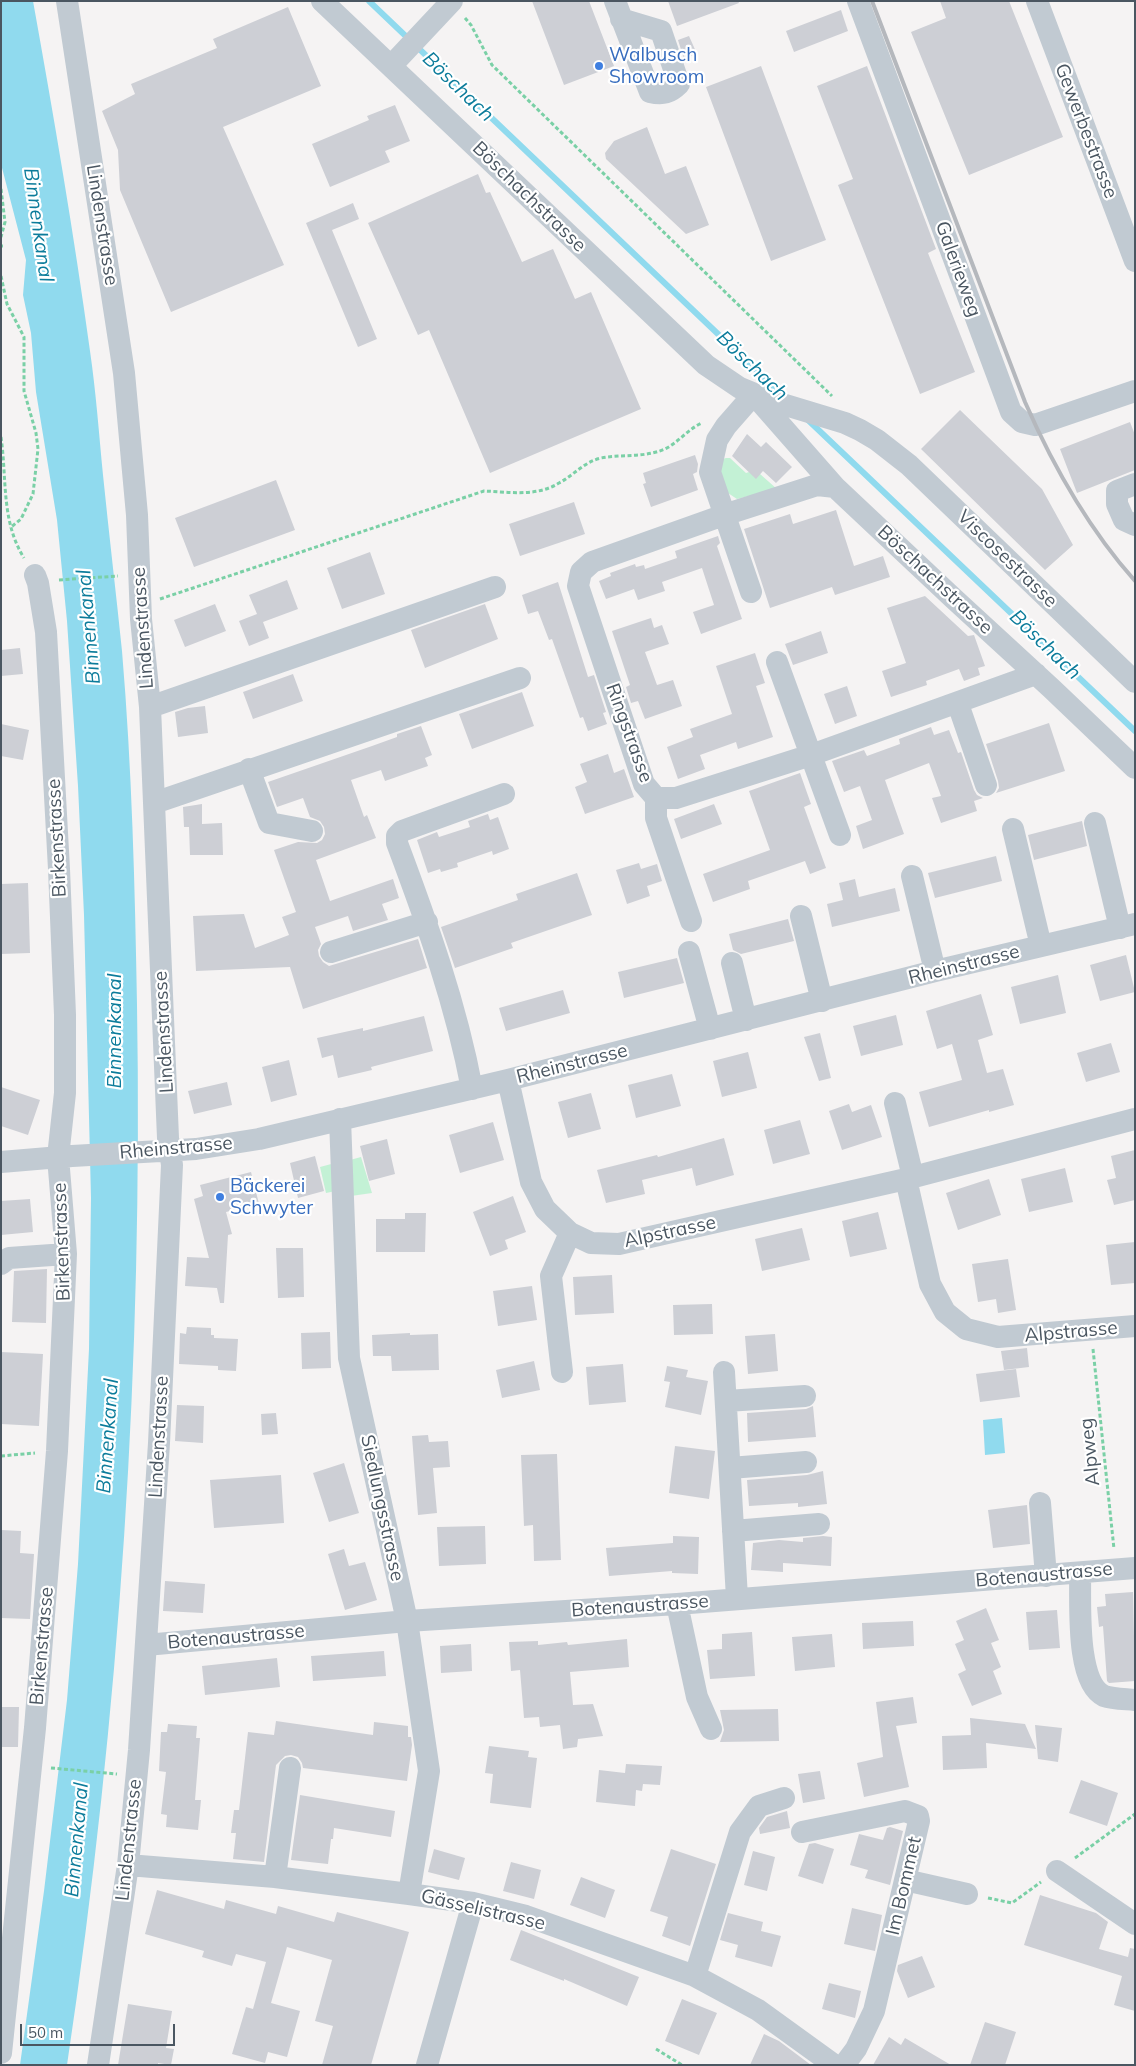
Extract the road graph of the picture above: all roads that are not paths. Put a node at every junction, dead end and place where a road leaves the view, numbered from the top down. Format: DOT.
graph roads {
  1 [pos="67,1"];
  2 [pos="322,1"];
  3 [pos="858,1"];
  4 [pos="1037,1"];
  5 [pos="451,2"];
  6 [pos="391,66"];
  7 [pos="1135,261"];
  8 [pos="1135,391"];
  9 [pos="754,394"];
  10 [pos="877,440"];
  11 [pos="1135,484"];
  12 [pos="835,487"];
  13 [pos="724,515"];
  14 [pos="1135,525"];
  15 [pos="35,575"];
  16 [pos="496,587"];
  17 [pos="751,592"];
  18 [pos="777,662"];
  19 [pos="1036,674"];
  20 [pos="520,678"];
  21 [pos="1135,682"];
  22 [pos="958,704"];
  23 [pos="150,707"];
  24 [pos="811,755"];
  25 [pos="1135,768"];
  26 [pos="249,769"];
  27 [pos="986,785"];
  28 [pos="504,794"];
  29 [pos="656,798"];
  30 [pos="154,803"];
  31 [pos="1095,823"];
  32 [pos="1013,828"];
  33 [pos="312,831"];
  34 [pos="840,834"];
  35 [pos="912,876"];
  36 [pos="801,916"];
  37 [pos="691,921"];
  38 [pos="427,922"];
  39 [pos="1128,926"];
  40 [pos="1041,946"];
  41 [pos="331,952"];
  42 [pos="689,952"];
  43 [pos="732,963"];
  44 [pos="935,971"];
  45 [pos="822,1001"];
  46 [pos="746,1020"];
  47 [pos="710,1029"];
  48 [pos="508,1080"];
  49 [pos="472,1089"];
  50 [pos="895,1103"];
  51 [pos="340,1119"];
  52 [pos="1135,1120"];
  53 [pos="163,1152"];
  54 [pos="65,1156"];
  55 [pos="1,1162"];
  56 [pos="910,1178"];
  57 [pos="570,1233"];
  58 [pos="66,1254"];
  59 [pos="1,1264"];
  60 [pos="1135,1326"];
  61 [pos="562,1372"];
  62 [pos="724,1372"];
  63 [pos="805,1396"];
  64 [pos="726,1401"];
  65 [pos="806,1462"];
  66 [pos="730,1468"];
  67 [pos="1040,1503"];
  68 [pos="819,1524"];
  69 [pos="733,1531"];
  70 [pos="1125,1569"];
  71 [pos="1080,1572"];
  72 [pos="1046,1576"];
  73 [pos="737,1598"];
  74 [pos="677,1604"];
  75 [pos="407,1621"];
  76 [pos="146,1645"];
  77 [pos="1135,1700"];
  78 [pos="711,1729"];
  79 [pos="290,1768"];
  80 [pos="784,1798"];
  81 [pos="802,1832"];
  82 [pos="128,1865"];
  83 [pos="1056,1871"];
  84 [pos="275,1877"];
  85 [pos="905,1880"];
  86 [pos="409,1894"];
  87 [pos="967,1894"];
  88 [pos="473,1904"];
  89 [pos="1135,1924"];
  90 [pos="695,1976"];
  91 [pos="1,2053"];
  92 [pos="98,2065"];
  93 [pos="427,2065"];
  94 [pos="834,2065"];
  95 [pos="844,2065"];
  1 -- 23 [label="street, Lindenstrasse"];
  2 -- 6 [label="street, Böschachstrasse"];
  3 -- 8 [label="street, Galerieweg"];
  4 -- 7 [label="street, Gewerbestrasse"];
  5 -- 6 [label="street"];
  6 -- 9 [label="street, Böschachstrasse"];
  9 -- 10 [label="street, Böschachstrasse"];
  9 -- 12 [label="street, Böschachstrasse"];
  9 -- 13 [label="street"];
  10 -- 21 [label="street, Viscosestrasse"];
  11 -- 14 [label="street"];
  12 -- 13 [label="street, Ringstrasse"];
  12 -- 19 [label="street, Böschachstrasse"];
  13 -- 17 [label="street"];
  13 -- 29 [label="street, Ringstrasse"];
  15 -- 54 [label="street, Birkenstrasse"];
  16 -- 23 [label="street"];
  18 -- 24 [label="street"];
  19 -- 22 [label="street, Ringstrasse"];
  19 -- 25 [label="street, Böschachstrasse"];
  20 -- 26 [label="street"];
  22 -- 24 [label="street, Ringstrasse"];
  22 -- 27 [label="street"];
  23 -- 30 [label="street, Lindenstrasse"];
  24 -- 29 [label="street, Ringstrasse"];
  24 -- 34 [label="street"];
  26 -- 30 [label="street"];
  26 -- 33 [label="street"];
  28 -- 38 [label="street"];
  29 -- 37 [label="street"];
  30 -- 53 [label="street, Lindenstrasse"];
  31 -- 39 [label="street"];
  32 -- 40 [label="street"];
  35 -- 44 [label="street"];
  36 -- 45 [label="street"];
  38 -- 41 [label="street"];
  38 -- 49 [label="street"];
  39 -- 40 [label="street, Rheinstrasse"];
  40 -- 44 [label="street, Rheinstrasse"];
  42 -- 47 [label="street"];
  43 -- 46 [label="street"];
  44 -- 45 [label="street, Rheinstrasse"];
  45 -- 46 [label="street, Rheinstrasse"];
  46 -- 47 [label="street, Rheinstrasse"];
  47 -- 48 [label="street, Rheinstrasse"];
  48 -- 49 [label="street, Rheinstrasse"];
  48 -- 57 [label="street, Alpstrasse"];
  49 -- 51 [label="street, Rheinstrasse"];
  50 -- 56 [label="street"];
  51 -- 53 [label="street, Rheinstrasse"];
  51 -- 75 [label="street, Siedlungsstrasse"];
  52 -- 56 [label="street, Alpstrasse"];
  53 -- 54 [label="street, Rheinstrasse"];
  53 -- 76 [label="street, Lindenstrasse"];
  54 -- 55 [label="street, Rheinstrasse"];
  54 -- 58 [label="street, Birkenstrasse"];
  56 -- 57 [label="street, Alpstrasse"];
  56 -- 60 [label="street, Alpstrasse"];
  57 -- 61 [label="street"];
  58 -- 59 [label="street"];
  58 -- 91 [label="street, Birkenstrasse"];
  62 -- 64 [label="street"];
  63 -- 64 [label="street"];
  64 -- 66 [label="street"];
  65 -- 66 [label="street"];
  66 -- 69 [label="street"];
  67 -- 72 [label="street"];
  68 -- 69 [label="street"];
  69 -- 73 [label="street"];
  70 -- 71 [label="street, Botenaustrasse"];
  71 -- 72 [label="street, Botenaustrasse"];
  71 -- 77 [label="street"];
  72 -- 73 [label="street, Botenaustrasse"];
  73 -- 74 [label="street, Botenaustrasse"];
  74 -- 75 [label="street, Botenaustrasse"];
  74 -- 78 [label="street"];
  75 -- 76 [label="street, Botenaustrasse"];
  75 -- 86 [label="street, Siedlungsstrasse"];
  76 -- 82 [label="street, Lindenstrasse"];
  79 -- 84 [label="street"];
  80 -- 90 [label="street"];
  81 -- 85 [label="street, Im Bommet"];
  82 -- 84 [label="street, Gässelistrasse"];
  82 -- 92 [label="street, Lindenstrasse"];
  83 -- 89 [label="street"];
  84 -- 86 [label="street, Gässelistrasse"];
  85 -- 87 [label="street"];
  85 -- 95 [label="street, Im Bommet"];
  86 -- 88 [label="street, Gässelistrasse"];
  88 -- 90 [label="street, Gässelistrasse"];
  88 -- 93 [label="street"];
  90 -- 94 [label="street, Gässelistrasse"];
}
